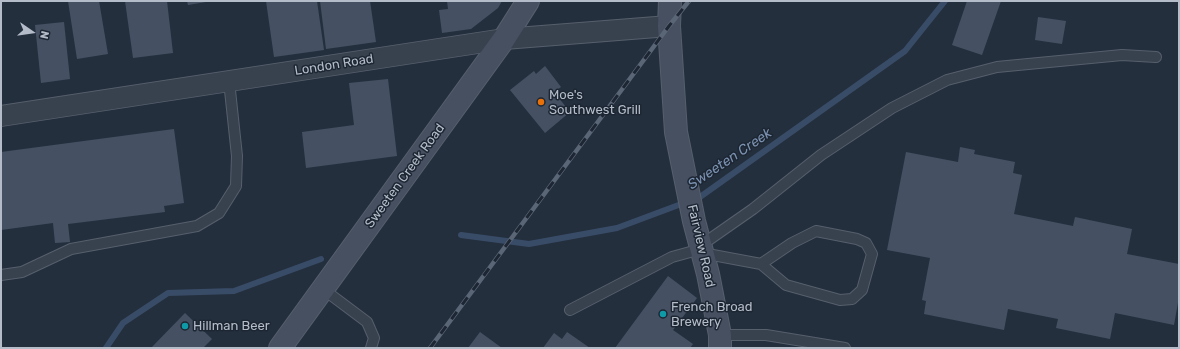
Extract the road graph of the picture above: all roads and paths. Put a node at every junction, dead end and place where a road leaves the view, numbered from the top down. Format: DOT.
graph roads {
  1 [pos="528,1"];
  2 [pos="670,1"];
  3 [pos="669,26"];
  4 [pos="504,39"];
  5 [pos="1156,57"];
  6 [pos="229,81"];
  7 [pos="1,116"];
  8 [pos="701,249"];
  9 [pos="761,264"];
  10 [pos="1,275"];
  11 [pos="323,290"];
  12 [pos="570,310"];
  13 [pos="720,341"];
  14 [pos="793,344"];
  15 [pos="280,348"];
  16 [pos="371,348"];
  17 [pos="845,348"];
  1 -- 4 [label="main road, Sweeten Creek Road"];
  2 -- 3 [label="main road, Fairview Road"];
  3 -- 4 [label="street, London Road"];
  3 -- 8 [label="main road, Fairview Road"];
  4 -- 6 [label="street, London Road"];
  4 -- 11 [label="main road, Sweeten Creek Road"];
  5 -- 8 [label="lane"];
  6 -- 7 [label="street, London Road"];
  6 -- 10 [label="lane"];
  8 -- 9 [label="lane"];
  8 -- 12 [label="lane"];
  8 -- 13 [label="main road, Fairview Road"];
  9 -- 9 [label="lane"];
  11 -- 15 [label="main road, Sweeten Creek Road"];
  11 -- 16 [label="lane"];
  13 -- 14 [label="lane"];
  14 -- 17 [label="lane"];
}
